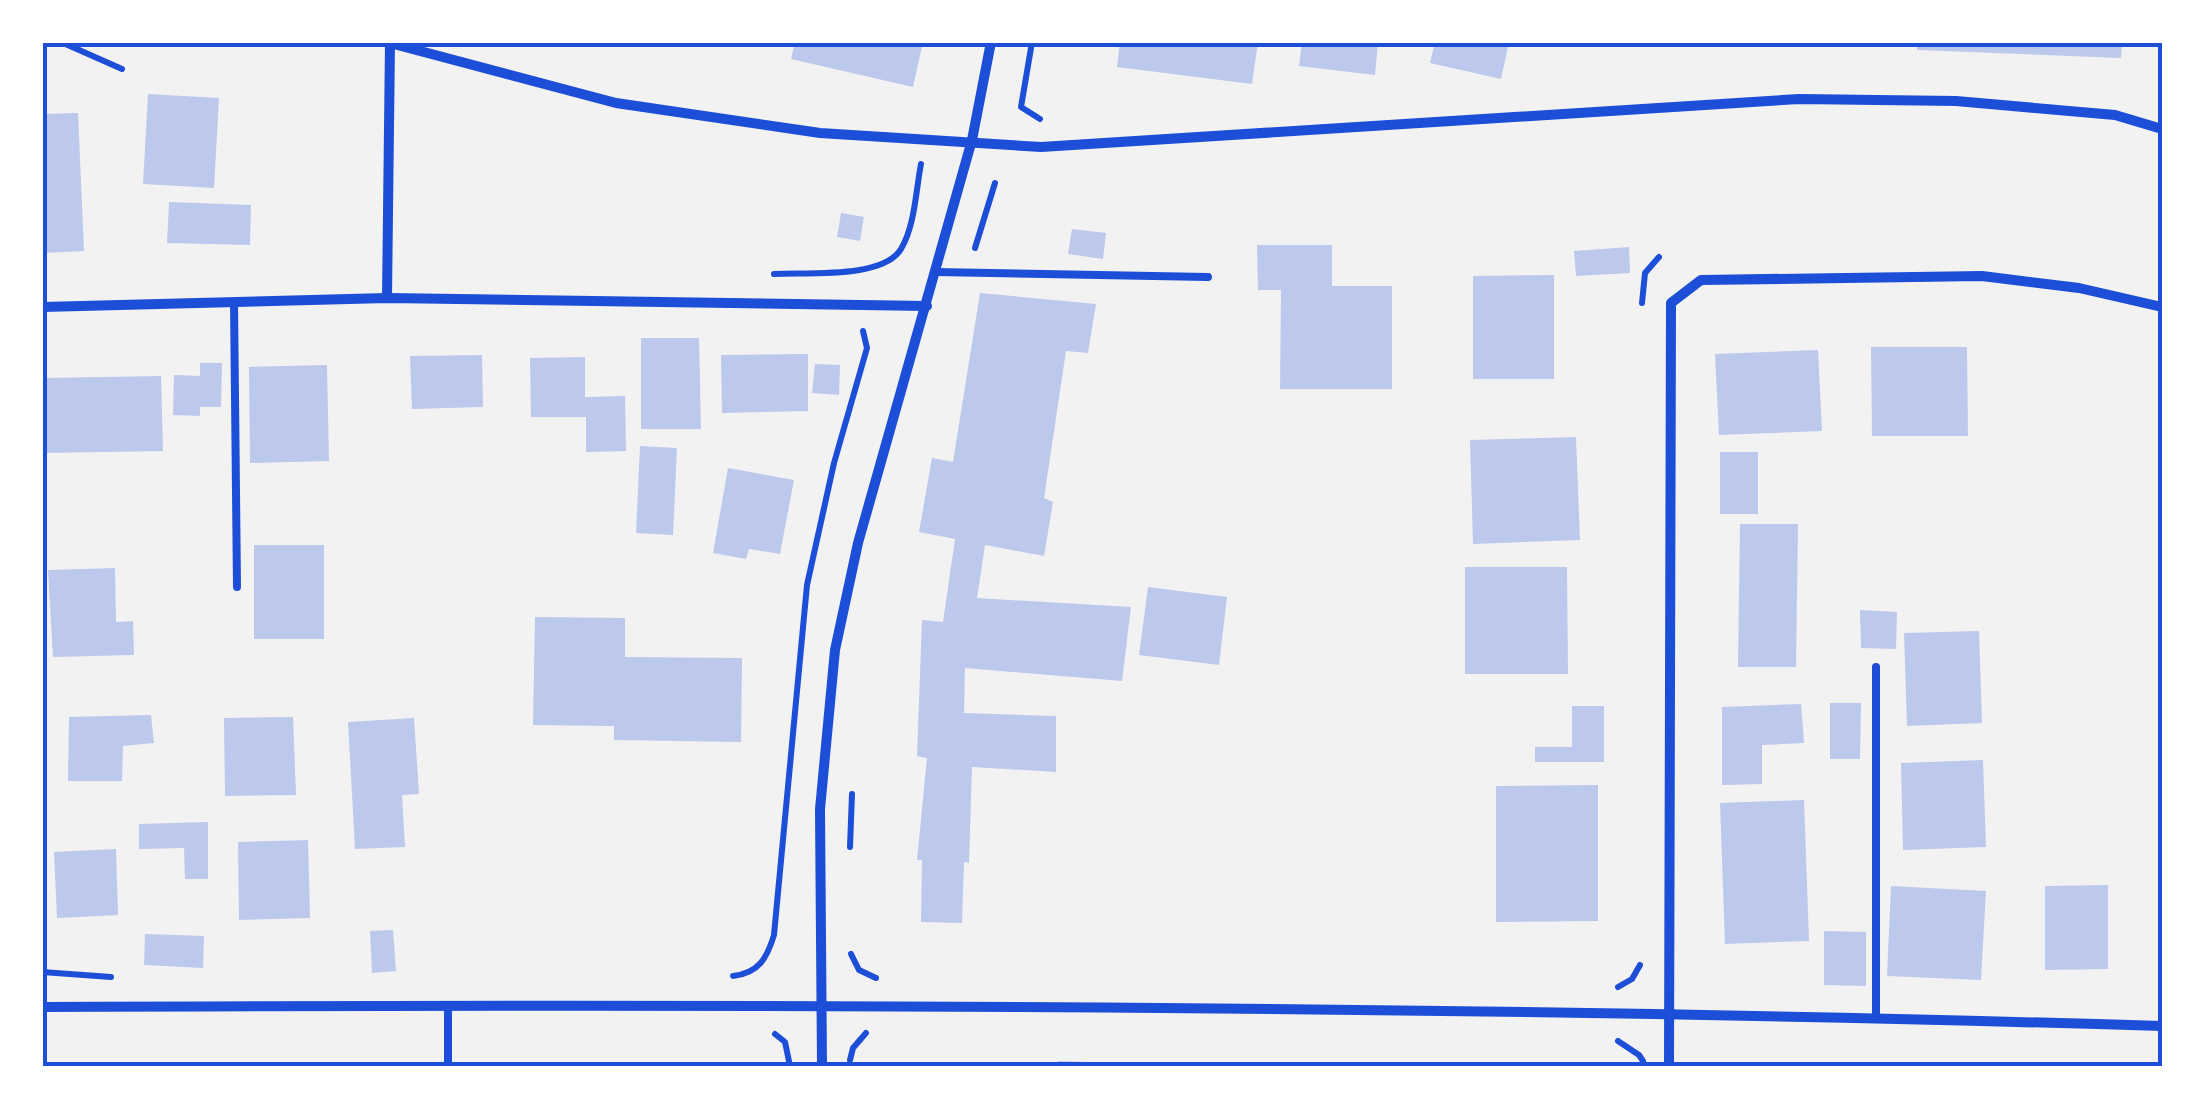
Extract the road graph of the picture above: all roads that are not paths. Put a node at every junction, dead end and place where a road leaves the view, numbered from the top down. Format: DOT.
graph roads {
  1 [pos="991,42"];
  2 [pos="390,43"];
  3 [pos="2162,129"];
  4 [pos="972,140"];
  5 [pos="936,272"];
  6 [pos="1208,277"];
  7 [pos="387,298"];
  8 [pos="234,302"];
  9 [pos="927,306"];
  10 [pos="42,307"];
  11 [pos="2162,307"];
  12 [pos="237,586"];
  13 [pos="1876,667"];
  14 [pos="448,1005"];
  15 [pos="820,1005"];
  16 [pos="42,1006"];
  17 [pos="1668,1012"];
  18 [pos="1876,1018"];
  19 [pos="2162,1026"];
  20 [pos="448,1066"];
  21 [pos="822,1066"];
  22 [pos="1669,1066"];
  1 -- 4 [label="street"];
  2 -- 4 [label="street"];
  2 -- 7 [label="street"];
  3 -- 4 [label="street"];
  4 -- 5 [label="street"];
  5 -- 6 [label="lane"];
  5 -- 9 [label="street"];
  7 -- 8 [label="street"];
  7 -- 9 [label="street"];
  8 -- 10 [label="street"];
  8 -- 12 [label="lane"];
  9 -- 15 [label="street"];
  11 -- 17 [label="street"];
  13 -- 18 [label="lane"];
  14 -- 15 [label="street"];
  14 -- 16 [label="street"];
  14 -- 20 [label="lane"];
  15 -- 17 [label="street"];
  15 -- 21 [label="street"];
  17 -- 18 [label="street"];
  17 -- 22 [label="street"];
  18 -- 19 [label="street"];
}
